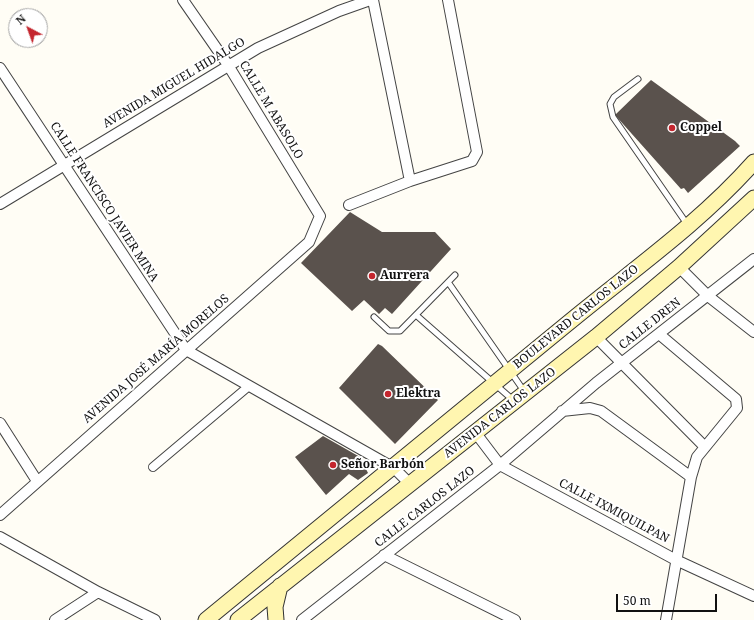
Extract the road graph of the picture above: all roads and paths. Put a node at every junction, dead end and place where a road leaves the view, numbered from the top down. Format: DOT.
graph roads {
  1 [pos="183,0"];
  2 [pos="370,0"];
  3 [pos="373,0"];
  4 [pos="448,0"];
  5 [pos="228,65"];
  6 [pos="0,68"];
  7 [pos="638,80"];
  8 [pos="754,162"];
  9 [pos="63,164"];
  10 [pos="410,181"];
  11 [pos="754,198"];
  12 [pos="0,204"];
  13 [pos="349,205"];
  14 [pos="320,216"];
  15 [pos="689,226"];
  16 [pos="754,259"];
  17 [pos="679,267"];
  18 [pos="455,275"];
  19 [pos="448,282"];
  20 [pos="708,296"];
  21 [pos="416,314"];
  22 [pos="374,317"];
  23 [pos="754,332"];
  24 [pos="659,334"];
  25 [pos="596,337"];
  26 [pos="186,350"];
  27 [pos="622,362"];
  28 [pos="510,371"];
  29 [pos="494,384"];
  30 [pos="249,386"];
  31 [pos="520,397"];
  32 [pos="562,411"];
  33 [pos="0,423"];
  34 [pos="478,436"];
  35 [pos="704,446"];
  36 [pos="498,463"];
  37 [pos="153,467"];
  38 [pos="394,468"];
  39 [pos="693,472"];
  40 [pos="38,481"];
  41 [pos="410,484"];
  42 [pos="0,516"];
  43 [pos="0,537"];
  44 [pos="384,555"];
  45 [pos="676,560"];
  46 [pos="280,586"];
  47 [pos="98,592"];
  48 [pos="754,596"];
  49 [pos="212,618"];
  50 [pos="55,620"];
  51 [pos="155,620"];
  52 [pos="238,620"];
  53 [pos="276,620"];
  54 [pos="302,620"];
  55 [pos="515,620"];
  56 [pos="666,620"];
  1 -- 5 [label="street, CALLE M ABASOLO"];
  2 -- 5 [label="street, AVENIDA MIGUEL HIDALGO"];
  3 -- 10 [label="street"];
  4 -- 10 [label="street"];
  5 -- 9 [label="street, AVENIDA MIGUEL HIDALGO"];
  5 -- 14 [label="street, CALLE M ABASOLO"];
  6 -- 9 [label="street, CALLE FRANCISCO JAVIER MINA"];
  7 -- 15 [label="lane"];
  8 -- 15 [label="main road, BOULEVARD CARLOS LAZO"];
  9 -- 12 [label="street, AVENIDA MIGUEL HIDALGO"];
  9 -- 26 [label="street, CALLE FRANCISCO JAVIER MINA"];
  10 -- 13 [label="street"];
  11 -- 17 [label="main road, AVENIDA CARLOS LAZO"];
  14 -- 26 [label="street, AVENIDA JOSÉ MARÍA MORELOS"];
  15 -- 28 [label="main road, BOULEVARD CARLOS LAZO"];
  16 -- 20 [label="street, CALLE DREN"];
  17 -- 20 [label="street"];
  17 -- 25 [label="main road, AVENIDA CARLOS LAZO"];
  18 -- 19 [label="lane"];
  19 -- 21 [label="lane"];
  19 -- 28 [label="lane"];
  20 -- 23 [label="street"];
  20 -- 24 [label="street, CALLE DREN"];
  21 -- 22 [label="lane"];
  21 -- 29 [label="lane"];
  24 -- 27 [label="street, CALLE DREN"];
  24 -- 35 [label="street"];
  25 -- 27 [label="street"];
  25 -- 31 [label="main road, AVENIDA CARLOS LAZO"];
  26 -- 30 [label="street"];
  26 -- 40 [label="street, AVENIDA JOSÉ MARÍA MORELOS"];
  27 -- 32 [label="street, CALLE DREN"];
  27 -- 35 [label="street"];
  28 -- 29 [label="main road, BOULEVARD CARLOS LAZO"];
  28 -- 31 [label="lane"];
  29 -- 31 [label="lane"];
  29 -- 38 [label="main road, BOULEVARD CARLOS LAZO"];
  30 -- 37 [label="street"];
  30 -- 38 [label="street"];
  31 -- 34 [label="main road, AVENIDA CARLOS LAZO"];
  32 -- 36 [label="street, CALLE CARLOS LAZO"];
  32 -- 39 [label="street"];
  33 -- 40 [label="street"];
  34 -- 36 [label="street, CALLE IXMIQUILPAN"];
  34 -- 41 [label="main road, AVENIDA CARLOS LAZO"];
  35 -- 39 [label="street"];
  36 -- 44 [label="street, CALLE CARLOS LAZO"];
  36 -- 45 [label="street, CALLE IXMIQUILPAN"];
  38 -- 41 [label="street"];
  38 -- 49 [label="main road"];
  39 -- 45 [label="street"];
  40 -- 42 [label="street, AVENIDA JOSÉ MARÍA MORELOS"];
  41 -- 46 [label="main road, AVENIDA CARLOS LAZO"];
  43 -- 47 [label="street"];
  44 -- 54 [label="street, CALLE CARLOS LAZO"];
  44 -- 55 [label="street"];
  45 -- 48 [label="street, CALLE IXMIQUILPAN"];
  45 -- 56 [label="street"];
  46 -- 52 [label="main road, AVENIDA CARLOS LAZO"];
  46 -- 53 [label="main road"];
  47 -- 50 [label="street"];
  47 -- 51 [label="street"];
}
